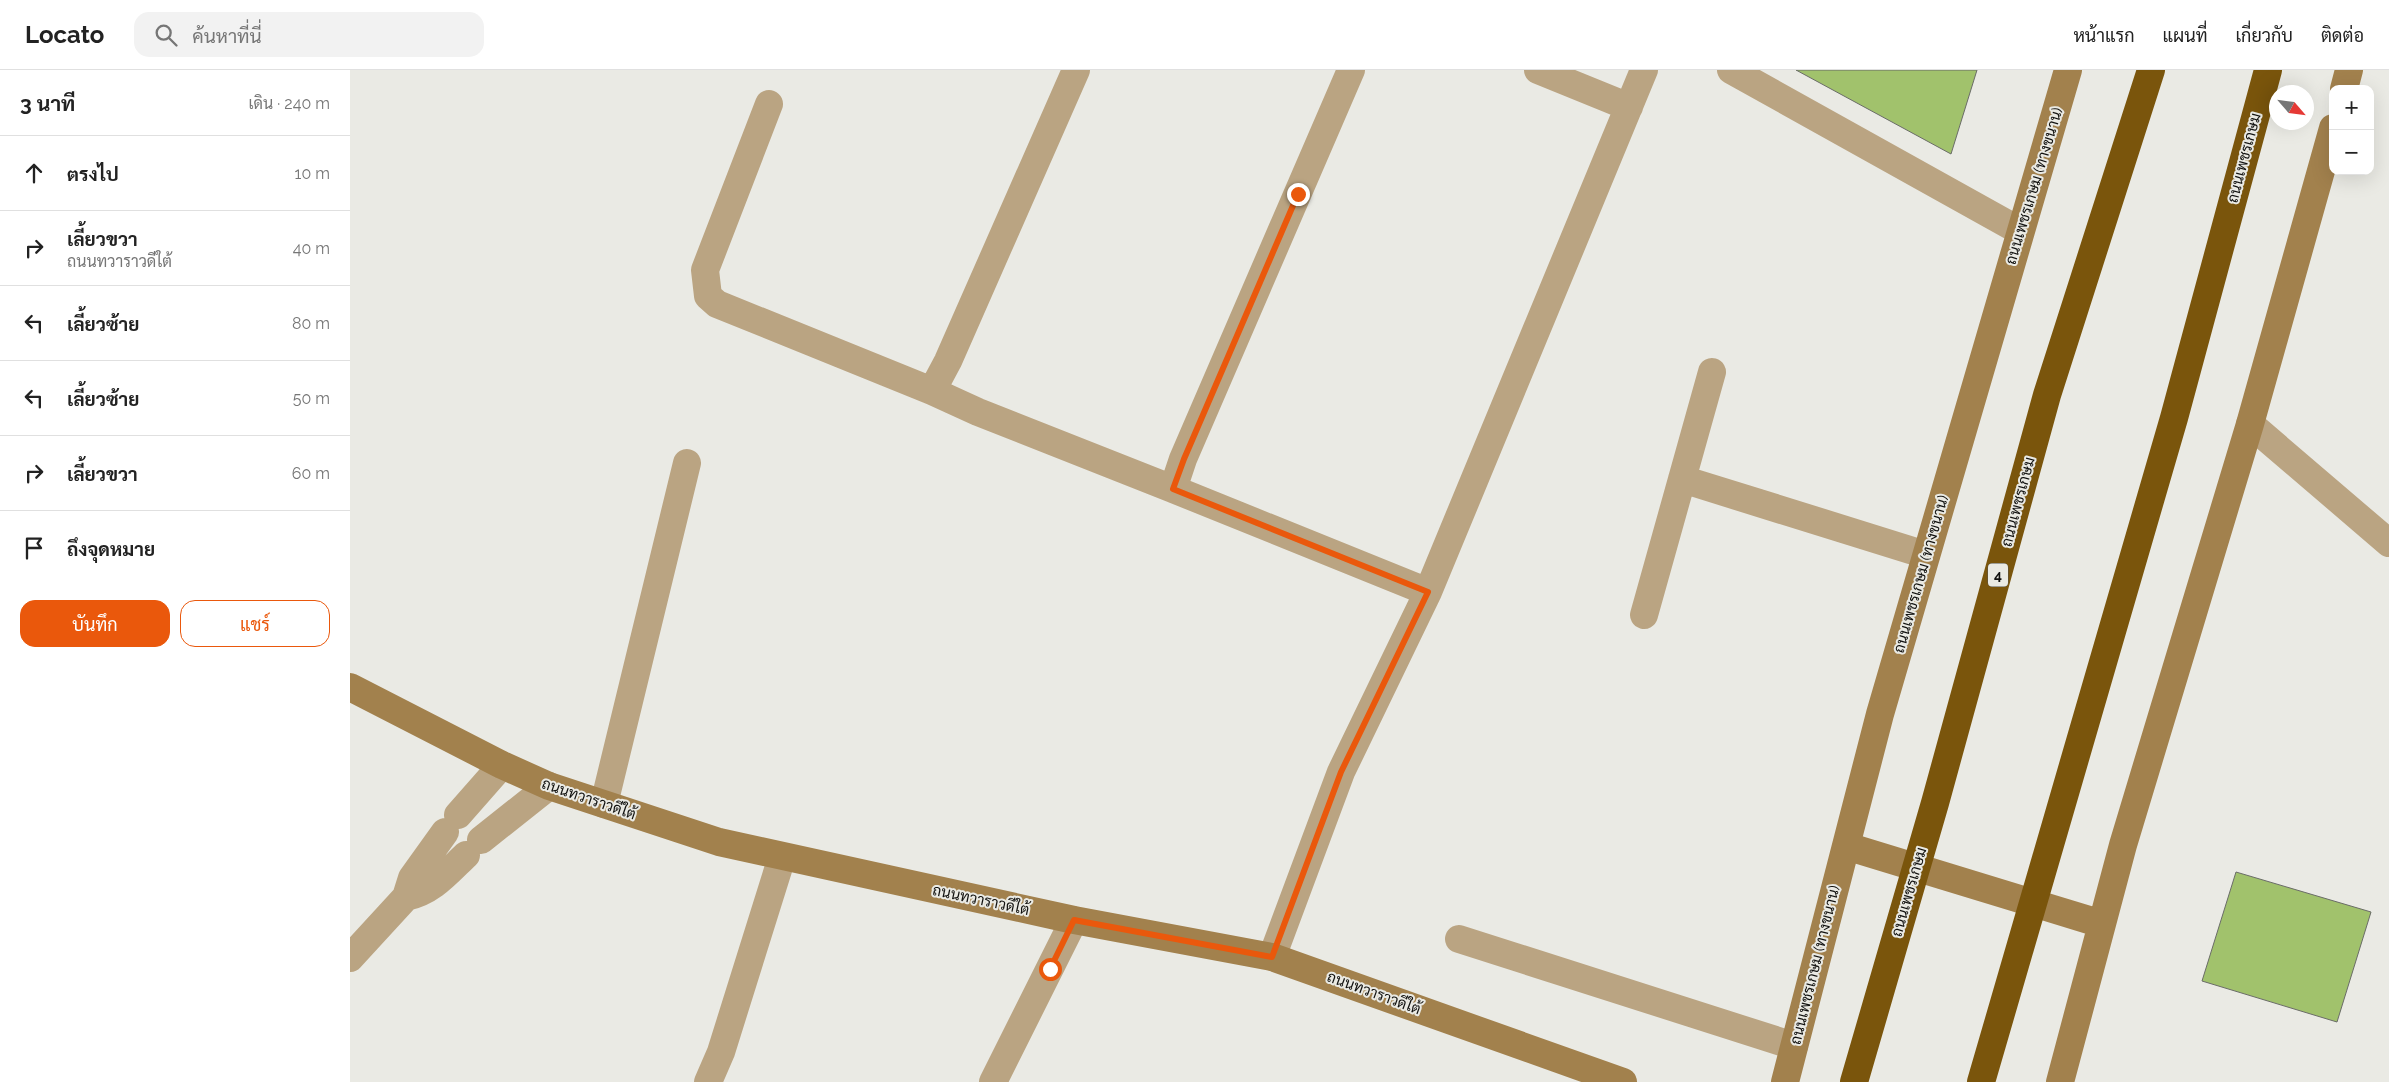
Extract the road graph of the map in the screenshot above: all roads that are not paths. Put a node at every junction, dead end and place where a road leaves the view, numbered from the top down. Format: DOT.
graph roads {
  1 [pos="1076,70"];
  2 [pos="1352,70"];
  3 [pos="1538,70"];
  4 [pos="1644,70"];
  5 [pos="1731,70"];
  6 [pos="2068,70"];
  7 [pos="2151,70"];
  8 [pos="2268,70"];
  9 [pos="2349,70"];
  10 [pos="2345,85"];
  11 [pos="769,104"];
  12 [pos="1629,107"];
  13 [pos="2332,130"];
  14 [pos="2020,231"];
  15 [pos="1712,372"];
  16 [pos="932,391"];
  17 [pos="2250,424"];
  18 [pos="687,463"];
  19 [pos="1682,479"];
  20 [pos="1173,489"];
  21 [pos="2389,544"];
  22 [pos="1926,555"];
  23 [pos="1428,592"];
  24 [pos="1644,615"];
  25 [pos="350,687"];
  26 [pos="502,765"];
  27 [pos="549,786"];
  28 [pos="604,804"];
  29 [pos="1846,846"];
  30 [pos="782,857"];
  31 [pos="406,897"];
  32 [pos="1074,920"];
  33 [pos="2102,924"];
  34 [pos="1459,939"];
  35 [pos="1272,957"];
  36 [pos="350,958"];
  37 [pos="1794,1046"];
  38 [pos="708,1082"];
  39 [pos="992,1082"];
  40 [pos="1622,1082"];
  41 [pos="1785,1082"];
  42 [pos="1854,1082"];
  43 [pos="1981,1082"];
  44 [pos="2060,1082"];
  1 -- 16 [label="street"];
  2 -- 20 [label="street"];
  3 -- 12 [label="street"];
  4 -- 12 [label="street"];
  5 -- 14 [label="street"];
  6 -- 14 [label="main road, ถนนเพชรเกษม (ทางขนาน)"];
  7 -- 42 [label="highway, ถนนเพชรเกษม / 4, bridge"];
  8 -- 43 [label="highway, ถนนเพชรเกษม, bridge"];
  9 -- 10 [label="main road"];
  11 -- 16 [label="street"];
  12 -- 23 [label="street"];
  13 -- 17 [label="main road"];
  14 -- 22 [label="main road, ถนนเพชรเกษม (ทางขนาน)"];
  15 -- 19 [label="street"];
  16 -- 20 [label="street"];
  17 -- 21 [label="street"];
  17 -- 33 [label="main road"];
  18 -- 28 [label="street"];
  19 -- 22 [label="street"];
  19 -- 24 [label="street"];
  20 -- 23 [label="street"];
  22 -- 29 [label="main road, ถนนเพชรเกษม (ทางขนาน)"];
  23 -- 35 [label="street"];
  25 -- 26 [label="main road, ถนนทวาราวดีใต้"];
  26 -- 27 [label="main road, ถนนทวาราวดีใต้"];
  26 -- 31 [label="street"];
  27 -- 28 [label="main road, ถนนทวาราวดีใต้"];
  27 -- 31 [label="street"];
  28 -- 30 [label="main road, ถนนทวาราวดีใต้"];
  29 -- 33 [label="main road"];
  29 -- 37 [label="main road, ถนนเพชรเกษม (ทางขนาน)"];
  30 -- 32 [label="main road, ถนนทวาราวดีใต้"];
  30 -- 38 [label="street"];
  31 -- 36 [label="street"];
  32 -- 35 [label="main road, ถนนทวาราวดีใต้"];
  32 -- 39 [label="street"];
  33 -- 44 [label="main road"];
  34 -- 37 [label="street"];
  35 -- 40 [label="main road, ถนนทวาราวดีใต้"];
  37 -- 41 [label="main road, ถนนเพชรเกษม (ทางขนาน)"];
}
